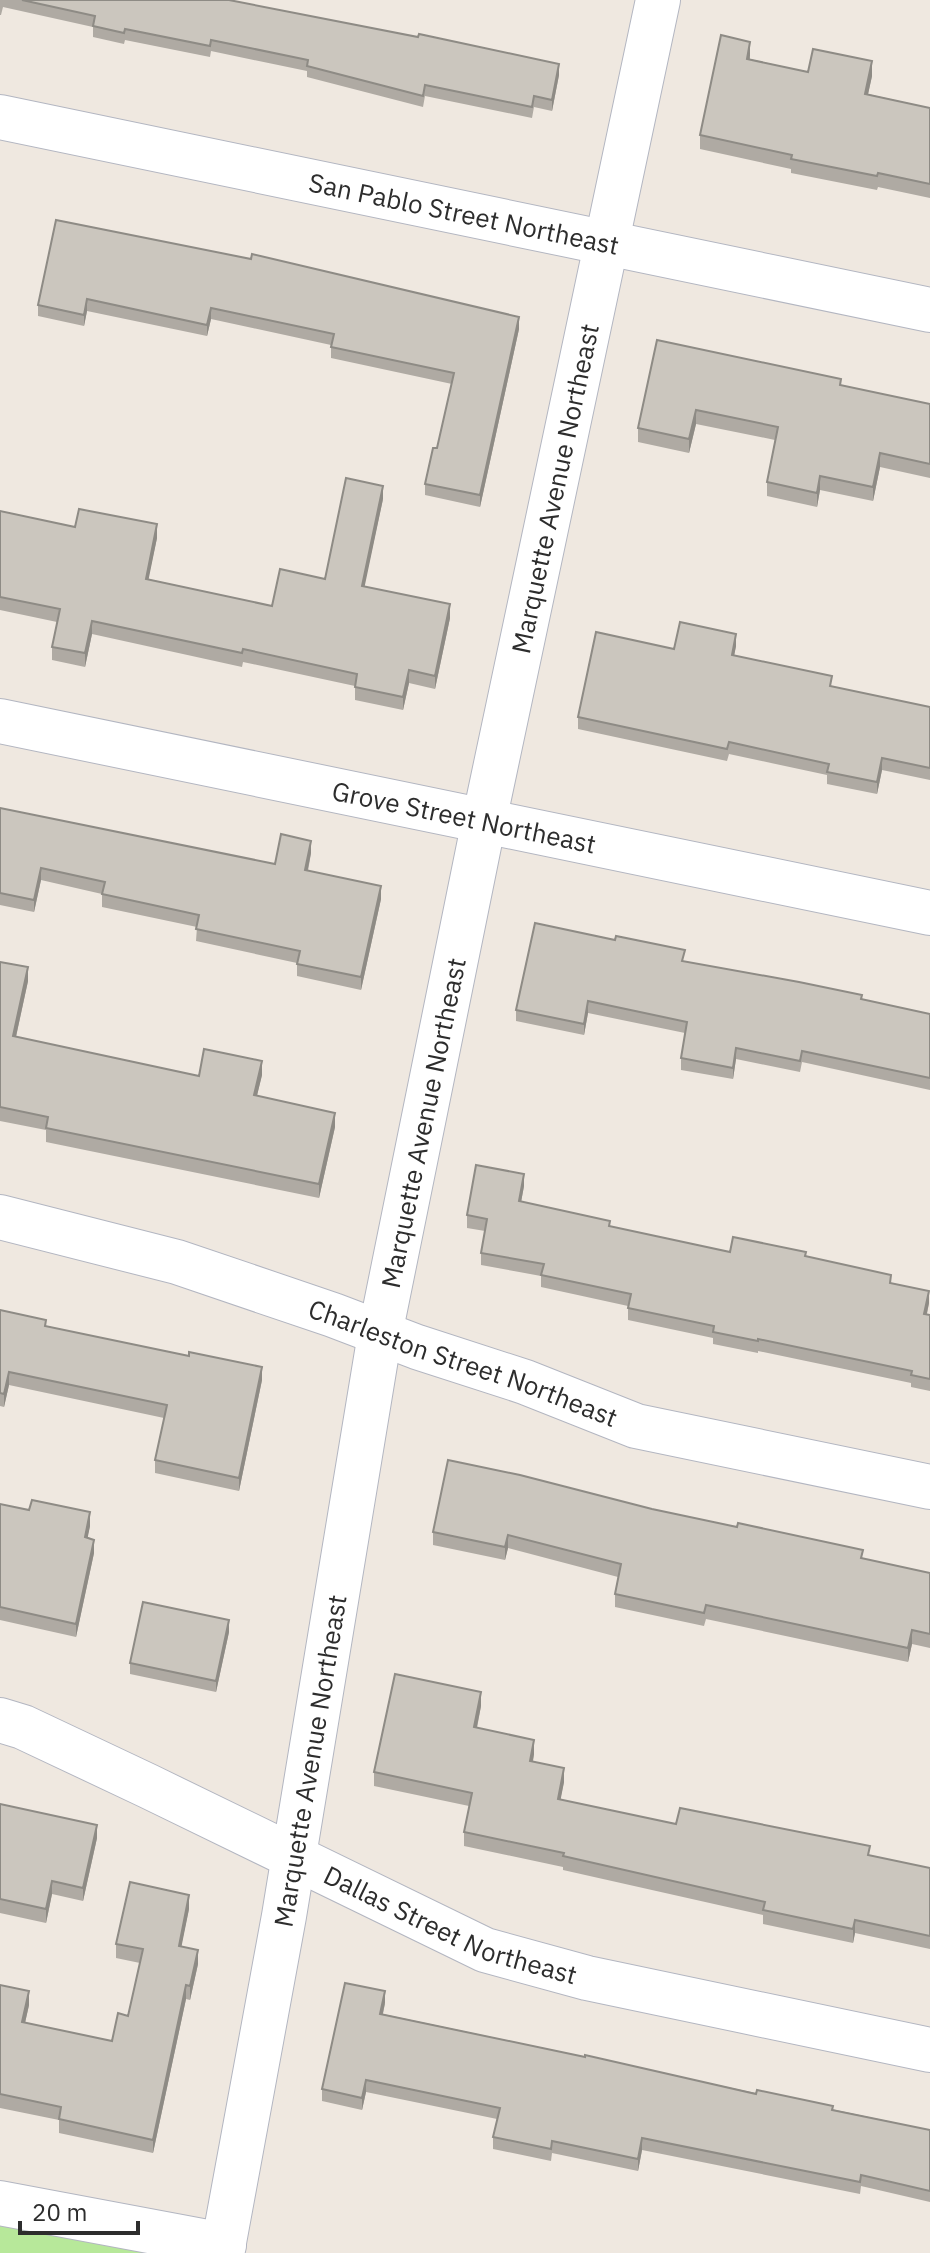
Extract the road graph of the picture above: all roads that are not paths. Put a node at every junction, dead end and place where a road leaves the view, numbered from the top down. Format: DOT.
graph roads {
  1 [pos="658,0"];
  2 [pos="0,117"];
  3 [pos="607,244"];
  4 [pos="930,310"];
  5 [pos="0,721"];
  6 [pos="484,821"];
  7 [pos="930,913"];
  8 [pos="0,1217"];
  9 [pos="380,1334"];
  10 [pos="930,1487"];
  11 [pos="0,1720"];
  12 [pos="292,1857"];
  13 [pos="930,2050"];
  14 [pos="0,2203"];
  15 [pos="223,2249"];
  1 -- 3 [label="street, Marquette Avenue Northeast"];
  2 -- 3 [label="street, San Pablo Street Northeast"];
  3 -- 4 [label="street, San Pablo Street Northeast"];
  3 -- 6 [label="street, Marquette Avenue Northeast"];
  5 -- 6 [label="street, Grove Street Northeast"];
  6 -- 7 [label="street, Grove Street Northeast"];
  6 -- 9 [label="street, Marquette Avenue Northeast"];
  8 -- 9 [label="street, Charleston Street Northeast"];
  9 -- 10 [label="street, Charleston Street Northeast"];
  9 -- 12 [label="street, Marquette Avenue Northeast"];
  11 -- 12 [label="street, Dallas Street Northeast"];
  12 -- 13 [label="street, Dallas Street Northeast"];
  12 -- 15 [label="street, Marquette Avenue Northeast"];
  14 -- 15 [label="street"];
}
